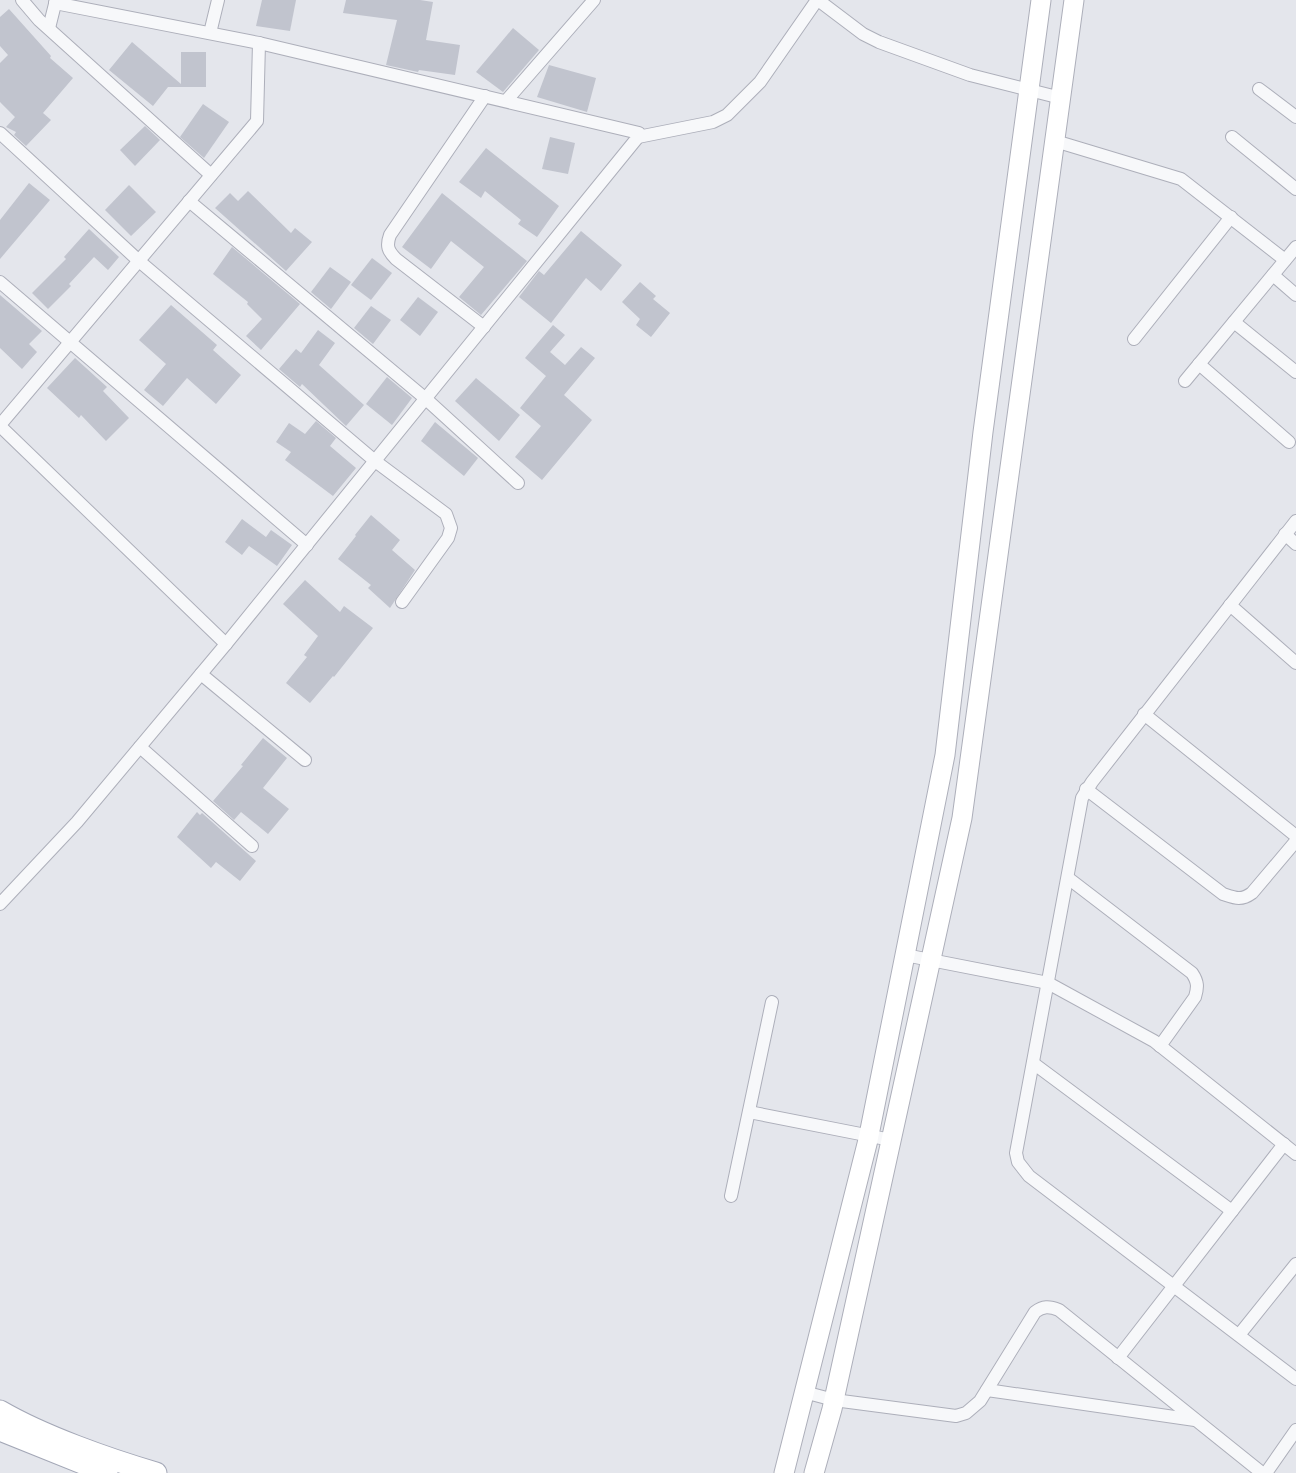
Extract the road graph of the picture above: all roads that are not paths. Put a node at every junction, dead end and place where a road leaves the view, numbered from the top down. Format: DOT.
graph roads {
  1 [pos="22,0"];
  2 [pos="218,0"];
  3 [pos="594,0"];
  4 [pos="818,0"];
  5 [pos="1041,0"];
  6 [pos="1074,0"];
  7 [pos="56,2"];
  8 [pos="49,28"];
  9 [pos="210,33"];
  10 [pos="259,43"];
  11 [pos="1259,89"];
  12 [pos="1029,91"];
  13 [pos="486,96"];
  14 [pos="1060,98"];
  15 [pos="506,101"];
  16 [pos="1296,117"];
  17 [pos="0,133"];
  18 [pos="638,137"];
  19 [pos="1232,137"];
  20 [pos="1055,141"];
  21 [pos="211,175"];
  22 [pos="1296,189"];
  23 [pos="189,201"];
  24 [pos="1231,217"];
  25 [pos="1296,247"];
  26 [pos="1285,260"];
  27 [pos="139,261"];
  28 [pos="1273,274"];
  29 [pos="0,282"];
  30 [pos="1296,295"];
  31 [pos="1234,322"];
  32 [pos="484,327"];
  33 [pos="1134,340"];
  34 [pos="71,341"];
  35 [pos="1199,364"];
  36 [pos="1296,372"];
  37 [pos="1186,381"];
  38 [pos="426,399"];
  39 [pos="0,425"];
  40 [pos="1289,442"];
  41 [pos="375,461"];
  42 [pos="518,483"];
  43 [pos="1296,521"];
  44 [pos="1286,534"];
  45 [pos="1296,544"];
  46 [pos="307,545"];
  47 [pos="402,602"];
  48 [pos="1230,605"];
  49 [pos="959,636"];
  50 [pos="987,638"];
  51 [pos="226,644"];
  52 [pos="1296,663"];
  53 [pos="201,674"];
  54 [pos="1144,714"];
  55 [pos="140,747"];
  56 [pos="305,760"];
  57 [pos="1086,789"];
  58 [pos="1296,836"];
  59 [pos="1296,841"];
  60 [pos="252,846"];
  61 [pos="1068,878"];
  62 [pos="0,904"];
  63 [pos="905,956"];
  64 [pos="931,960"];
  65 [pos="1048,983"];
  66 [pos="772,1002"];
  67 [pos="1160,1046"];
  68 [pos="1033,1063"];
  69 [pos="749,1112"];
  70 [pos="869,1136"];
  71 [pos="891,1140"];
  72 [pos="1284,1144"];
  73 [pos="1296,1154"];
  74 [pos="731,1196"];
  75 [pos="1232,1211"];
  76 [pos="1296,1264"];
  77 [pos="1174,1286"];
  78 [pos="1239,1336"];
  79 [pos="1118,1358"];
  80 [pos="1296,1379"];
  81 [pos="987,1390"];
  82 [pos="804,1392"];
  83 [pos="834,1400"];
  84 [pos="0,1411"];
  85 [pos="1196,1420"];
  86 [pos="0,1430"];
  87 [pos="1296,1430"];
  88 [pos="107,1473"];
  89 [pos="156,1473"];
  90 [pos="784,1473"];
  91 [pos="814,1473"];
  92 [pos="1262,1473"];
  93 [pos="1266,1473"];
  1 -- 8 [label="street"];
  2 -- 9 [label="street"];
  3 -- 15 [label="street"];
  4 -- 12 [label="street"];
  4 -- 18 [label="street"];
  5 -- 12 [label="street"];
  6 -- 14 [label="street"];
  7 -- 8 [label="street"];
  7 -- 9 [label="street"];
  8 -- 21 [label="street"];
  9 -- 10 [label="street"];
  10 -- 13 [label="street"];
  10 -- 21 [label="street"];
  11 -- 16 [label="street"];
  12 -- 14 [label="street"];
  12 -- 49 [label="street"];
  13 -- 15 [label="street"];
  13 -- 32 [label="street"];
  14 -- 20 [label="street"];
  15 -- 18 [label="street"];
  17 -- 27 [label="street"];
  18 -- 32 [label="street"];
  19 -- 22 [label="street"];
  20 -- 24 [label="street"];
  20 -- 50 [label="street"];
  21 -- 23 [label="street"];
  23 -- 27 [label="street"];
  23 -- 38 [label="street"];
  24 -- 26 [label="street"];
  24 -- 33 [label="street"];
  25 -- 26 [label="street"];
  26 -- 28 [label="street"];
  27 -- 34 [label="street"];
  27 -- 41 [label="street"];
  28 -- 30 [label="street"];
  28 -- 31 [label="street"];
  29 -- 34 [label="street"];
  31 -- 35 [label="street"];
  31 -- 36 [label="street"];
  32 -- 38 [label="street"];
  34 -- 39 [label="street"];
  34 -- 46 [label="street"];
  35 -- 37 [label="street"];
  35 -- 40 [label="street"];
  38 -- 41 [label="street"];
  38 -- 42 [label="street"];
  39 -- 51 [label="street"];
  41 -- 46 [label="street"];
  41 -- 47 [label="street"];
  43 -- 44 [label="street"];
  44 -- 45 [label="street"];
  44 -- 48 [label="street"];
  46 -- 51 [label="street"];
  48 -- 52 [label="street"];
  48 -- 54 [label="street"];
  49 -- 50 [label="street"];
  49 -- 63 [label="street"];
  50 -- 64 [label="street"];
  51 -- 53 [label="street"];
  53 -- 55 [label="street"];
  53 -- 56 [label="street"];
  54 -- 57 [label="street"];
  54 -- 58 [label="street"];
  55 -- 60 [label="street"];
  55 -- 62 [label="street"];
  57 -- 59 [label="street"];
  57 -- 61 [label="street"];
  61 -- 65 [label="street"];
  61 -- 67 [label="street"];
  63 -- 64 [label="street"];
  63 -- 70 [label="street"];
  64 -- 65 [label="street"];
  64 -- 71 [label="street"];
  65 -- 67 [label="street"];
  65 -- 68 [label="street"];
  66 -- 69 [label="street"];
  67 -- 72 [label="street"];
  68 -- 75 [label="street"];
  68 -- 77 [label="street"];
  69 -- 70 [label="street"];
  69 -- 74 [label="street"];
  70 -- 71 [label="street"];
  70 -- 82 [label="street"];
  71 -- 83 [label="street"];
  72 -- 73 [label="street"];
  72 -- 75 [label="street"];
  75 -- 77 [label="street"];
  76 -- 78 [label="street"];
  77 -- 78 [label="street"];
  77 -- 79 [label="street"];
  78 -- 80 [label="street"];
  79 -- 81 [label="street"];
  79 -- 85 [label="street"];
  81 -- 83 [label="street"];
  81 -- 85 [label="street"];
  82 -- 83 [label="street"];
  82 -- 90 [label="street"];
  83 -- 91 [label="street"];
  84 -- 89 [label="main road"];
  85 -- 92 [label="street"];
  86 -- 88 [label="main road"];
  87 -- 93 [label="street"];
}
